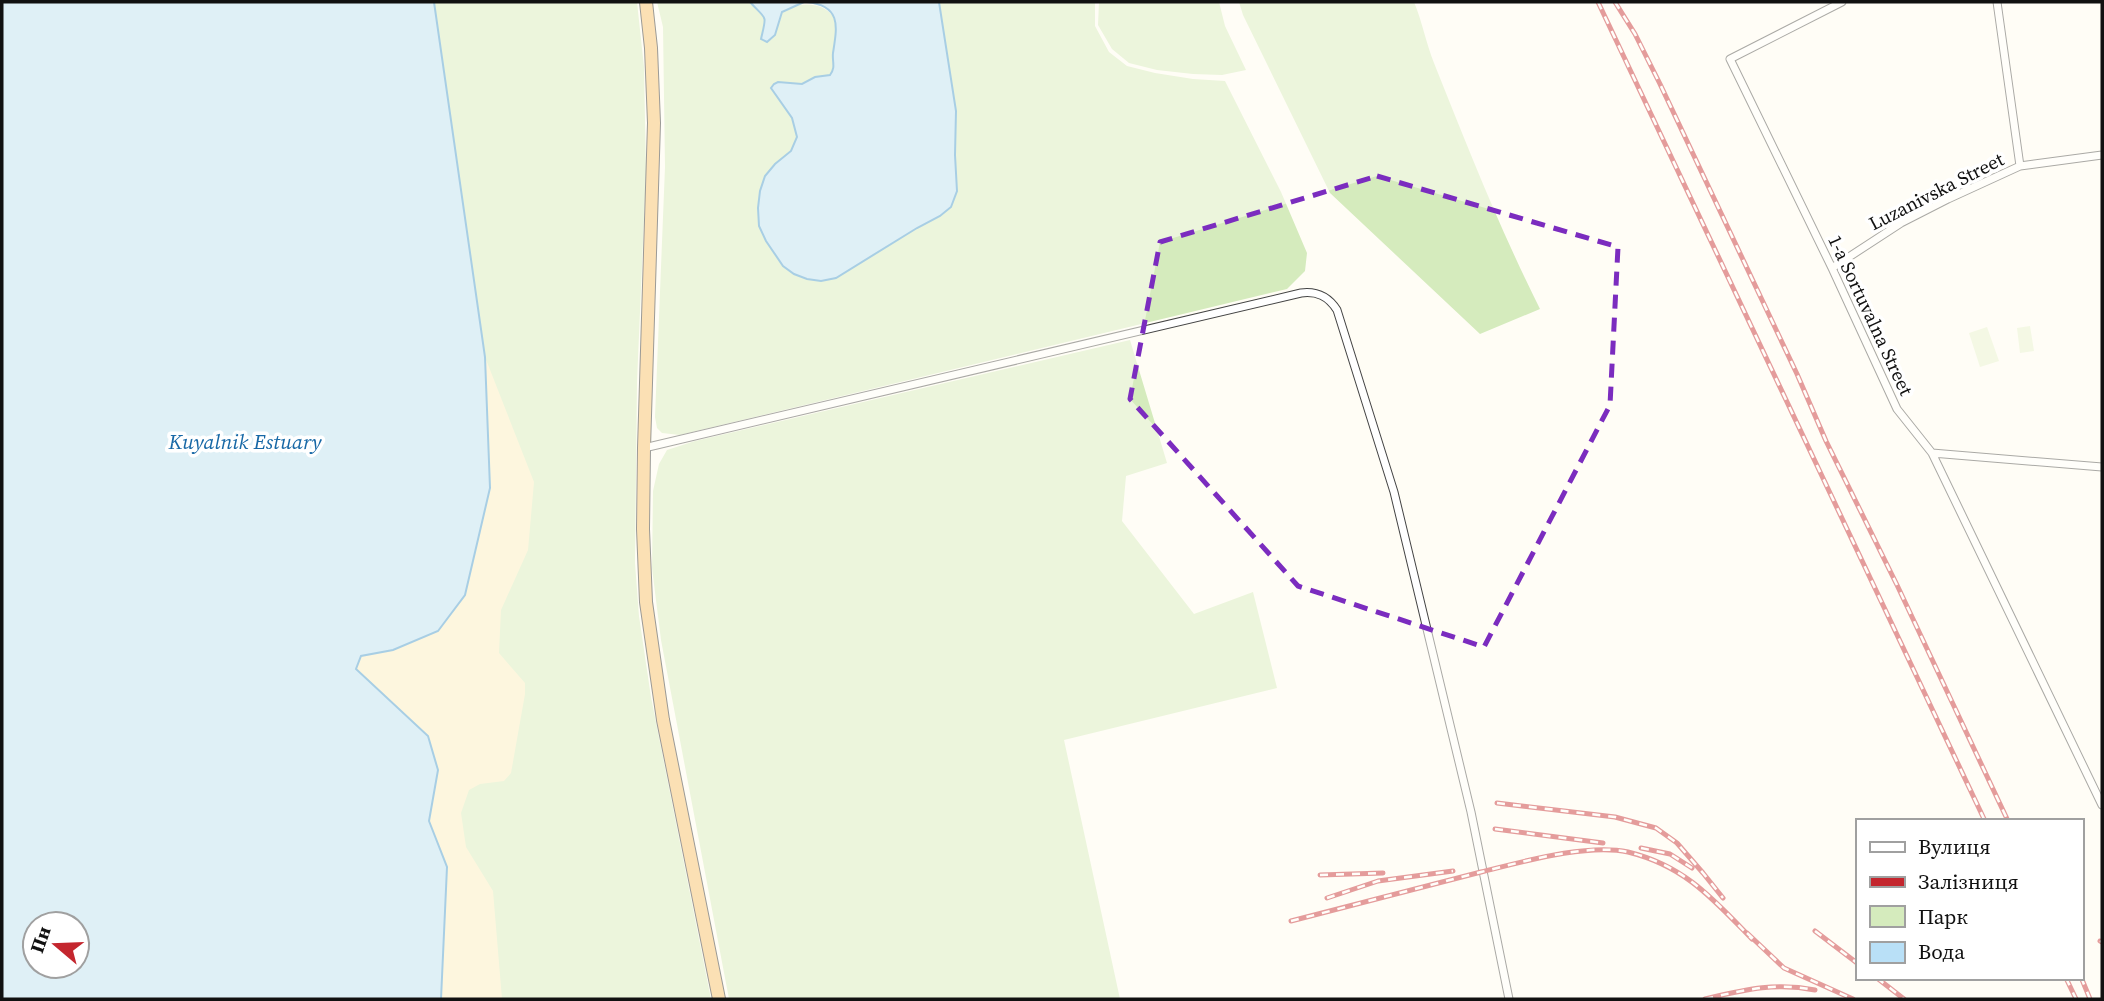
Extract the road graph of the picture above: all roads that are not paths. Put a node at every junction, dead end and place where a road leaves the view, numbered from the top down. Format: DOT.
graph roads {
  1 [pos="646,2"];
  2 [pos="1842,2"];
  3 [pos="1997,2"];
  4 [pos="2102,155"];
  5 [pos="2020,166"];
  6 [pos="1832,268"];
  7 [pos="644,448"];
  8 [pos="1932,453"];
  9 [pos="2102,467"];
  10 [pos="2102,805"];
  11 [pos="719,999"];
  12 [pos="1509,999"];
  1 -- 7 [label="highway"];
  2 -- 6 [label="street, 1-a Sortuvalna Street"];
  3 -- 5 [label="street, Luzanivska Street"];
  4 -- 5 [label="street, Luzanivska Street"];
  5 -- 6 [label="street, Luzanivska Street"];
  6 -- 8 [label="street, 1-a Sortuvalna Street"];
  7 -- 11 [label="highway"];
  7 -- 12 [label="street"];
  8 -- 9 [label="street"];
  8 -- 10 [label="street, 1-a Sortuvalna Street"];
}
